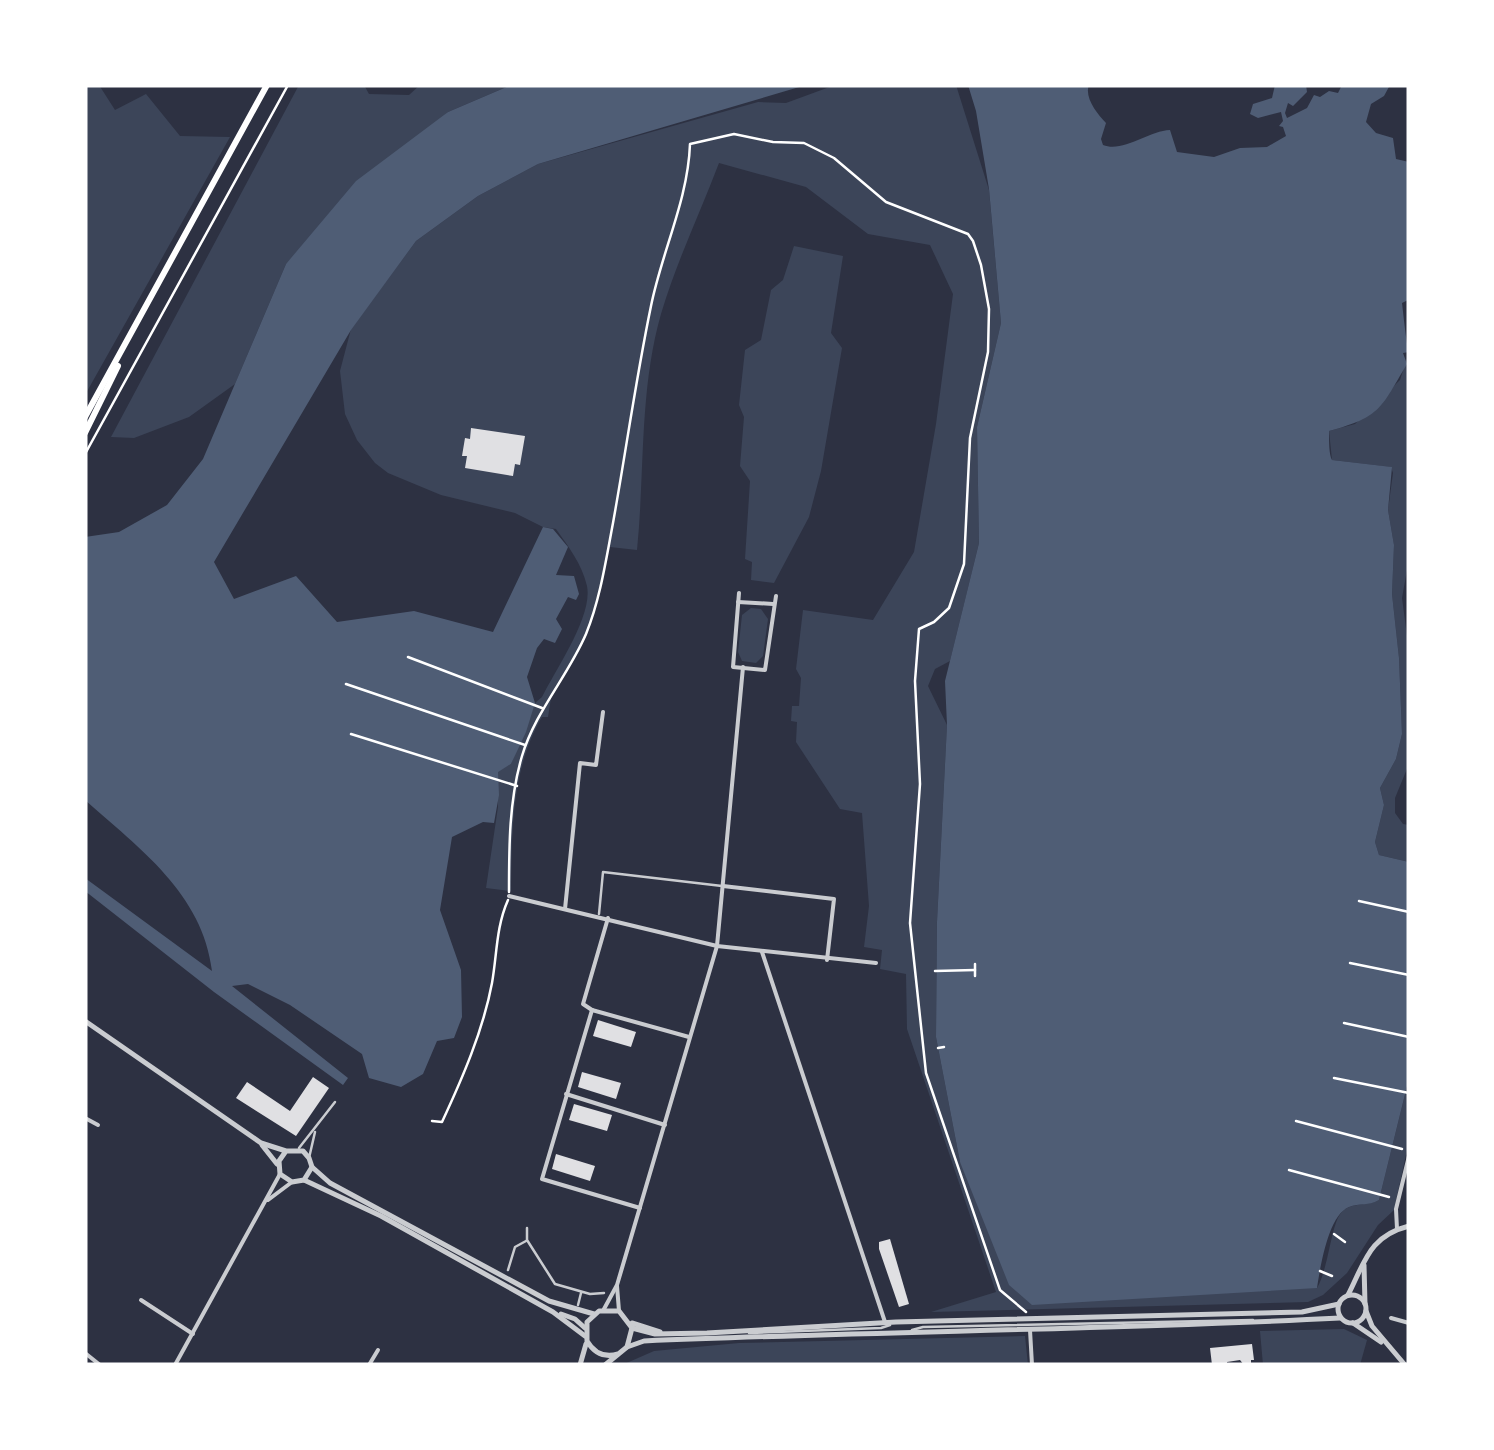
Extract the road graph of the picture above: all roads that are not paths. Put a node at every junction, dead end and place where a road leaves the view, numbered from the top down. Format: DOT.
graph roads {
  1 [pos="266,85"];
  2 [pos="156,289"];
  3 [pos="85,417"];
  4 [pos="85,433"];
  5 [pos="739,593"];
  6 [pos="776,596"];
  7 [pos="738,602"];
  8 [pos="774,604"];
  9 [pos="744,668"];
  10 [pos="604,712"];
  11 [pos="723,886"];
  12 [pos="510,896"];
  13 [pos="565,909"];
  14 [pos="599,916"];
  15 [pos="608,918"];
  16 [pos="718,946"];
  17 [pos="762,952"];
  18 [pos="826,960"];
  19 [pos="876,964"];
  20 [pos="592,1010"];
  21 [pos="85,1020"];
  22 [pos="691,1038"];
  23 [pos="566,1094"];
  24 [pos="335,1102"];
  25 [pos="85,1118"];
  26 [pos="665,1125"];
  27 [pos="98,1126"];
  28 [pos="315,1130"];
  29 [pos="261,1143"];
  30 [pos="298,1150"];
  31 [pos="286,1151"];
  32 [pos="1409,1156"];
  33 [pos="310,1158"];
  34 [pos="278,1165"];
  35 [pos="312,1167"];
  36 [pos="280,1174"];
  37 [pos="304,1180"];
  38 [pos="292,1182"];
  39 [pos="268,1200"];
  40 [pos="640,1208"];
  41 [pos="1409,1226"];
  42 [pos="527,1228"];
  43 [pos="1398,1229"];
  44 [pos="527,1240"];
  45 [pos="1364,1264"];
  46 [pos="508,1270"];
  47 [pos="617,1285"];
  48 [pos="581,1292"];
  49 [pos="604,1293"];
  50 [pos="1348,1295"];
  51 [pos="141,1300"];
  52 [pos="1339,1304"];
  53 [pos="578,1305"];
  54 [pos="604,1309"];
  55 [pos="1365,1309"];
  56 [pos="619,1311"];
  57 [pos="553,1312"];
  58 [pos="594,1314"];
  59 [pos="1340,1318"];
  60 [pos="1391,1318"];
  61 [pos="1260,1320"];
  62 [pos="896,1322"];
  63 [pos="885,1323"];
  64 [pos="1353,1323"];
  65 [pos="1409,1323"];
  66 [pos="631,1324"];
  67 [pos="586,1328"];
  68 [pos="1030,1330"];
  69 [pos="906,1332"];
  70 [pos="193,1334"];
  71 [pos="707,1334"];
  72 [pos="586,1338"];
  73 [pos="1387,1346"];
  74 [pos="627,1347"];
  75 [pos="378,1350"];
  76 [pos="85,1353"];
  77 [pos="618,1354"];
  78 [pos="604,1355"];
  79 [pos="582,1363"];
  80 [pos="100,1365"];
  81 [pos="176,1365"];
  82 [pos="369,1365"];
  83 [pos="595,1365"];
  84 [pos="606,1365"];
  85 [pos="1032,1365"];
  86 [pos="1405,1365"];
  1 -- 2 [label="main road"];
  2 -- 3 [label="main road"];
  2 -- 4 [label="main road"];
  5 -- 7 [label="street"];
  6 -- 8 [label="street"];
  7 -- 8 [label="street"];
  7 -- 9 [label="street"];
  8 -- 9 [label="street"];
  9 -- 11 [label="street"];
  10 -- 13 [label="street"];
  11 -- 14 [label="street"];
  11 -- 16 [label="street"];
  11 -- 18 [label="street"];
  12 -- 13 [label="street"];
  13 -- 14 [label="street"];
  14 -- 15 [label="street"];
  15 -- 16 [label="street"];
  15 -- 20 [label="street"];
  16 -- 17 [label="street"];
  16 -- 22 [label="street"];
  17 -- 18 [label="street"];
  17 -- 63 [label="street"];
  18 -- 19 [label="street"];
  20 -- 22 [label="street"];
  20 -- 23 [label="street"];
  21 -- 29 [label="street"];
  22 -- 26 [label="street"];
  23 -- 26 [label="street"];
  23 -- 40 [label="street"];
  24 -- 28 [label="street"];
  25 -- 27 [label="street"];
  26 -- 40 [label="street"];
  28 -- 30 [label="street"];
  28 -- 33 [label="street"];
  29 -- 31 [label="street"];
  29 -- 34 [label="street"];
  30 -- 31 [label="street"];
  30 -- 33 [label="street"];
  31 -- 34 [label="street"];
  32 -- 43 [label="street"];
  33 -- 35 [label="street"];
  34 -- 36 [label="street"];
  35 -- 37 [label="street"];
  35 -- 58 [label="street"];
  36 -- 38 [label="street"];
  36 -- 39 [label="street"];
  37 -- 38 [label="street"];
  37 -- 57 [label="street"];
  38 -- 39 [label="street"];
  39 -- 70 [label="street"];
  40 -- 47 [label="street"];
  41 -- 43 [label="street"];
  42 -- 44 [label="street"];
  43 -- 45 [label="street"];
  44 -- 46 [label="street"];
  44 -- 48 [label="street"];
  45 -- 50 [label="street"];
  45 -- 55 [label="street"];
  47 -- 54 [label="street"];
  47 -- 56 [label="street"];
  48 -- 49 [label="street"];
  48 -- 53 [label="street"];
  50 -- 52 [label="street"];
  50 -- 55 [label="street"];
  51 -- 70 [label="street"];
  52 -- 59 [label="street"];
  52 -- 62 [label="street"];
  54 -- 56 [label="street"];
  54 -- 58 [label="street"];
  55 -- 64 [label="street"];
  55 -- 73 [label="street"];
  56 -- 66 [label="street"];
  57 -- 67 [label="street"];
  57 -- 72 [label="street"];
  58 -- 67 [label="street"];
  59 -- 61 [label="street"];
  59 -- 64 [label="street"];
  60 -- 65 [label="street"];
  61 -- 68 [label="street"];
  61 -- 69 [label="street"];
  62 -- 63 [label="street"];
  62 -- 71 [label="street"];
  63 -- 71 [label="street"];
  64 -- 73 [label="street"];
  66 -- 71 [label="street"];
  66 -- 74 [label="street"];
  67 -- 72 [label="street"];
  68 -- 69 [label="street"];
  68 -- 85 [label="street"];
  69 -- 74 [label="street"];
  70 -- 81 [label="street"];
  72 -- 78 [label="street"];
  72 -- 79 [label="street"];
  73 -- 86 [label="street"];
  74 -- 77 [label="street"];
  75 -- 82 [label="street"];
  76 -- 80 [label="street"];
  77 -- 78 [label="street"];
  77 -- 84 [label="street"];
  78 -- 83 [label="street"];
}
